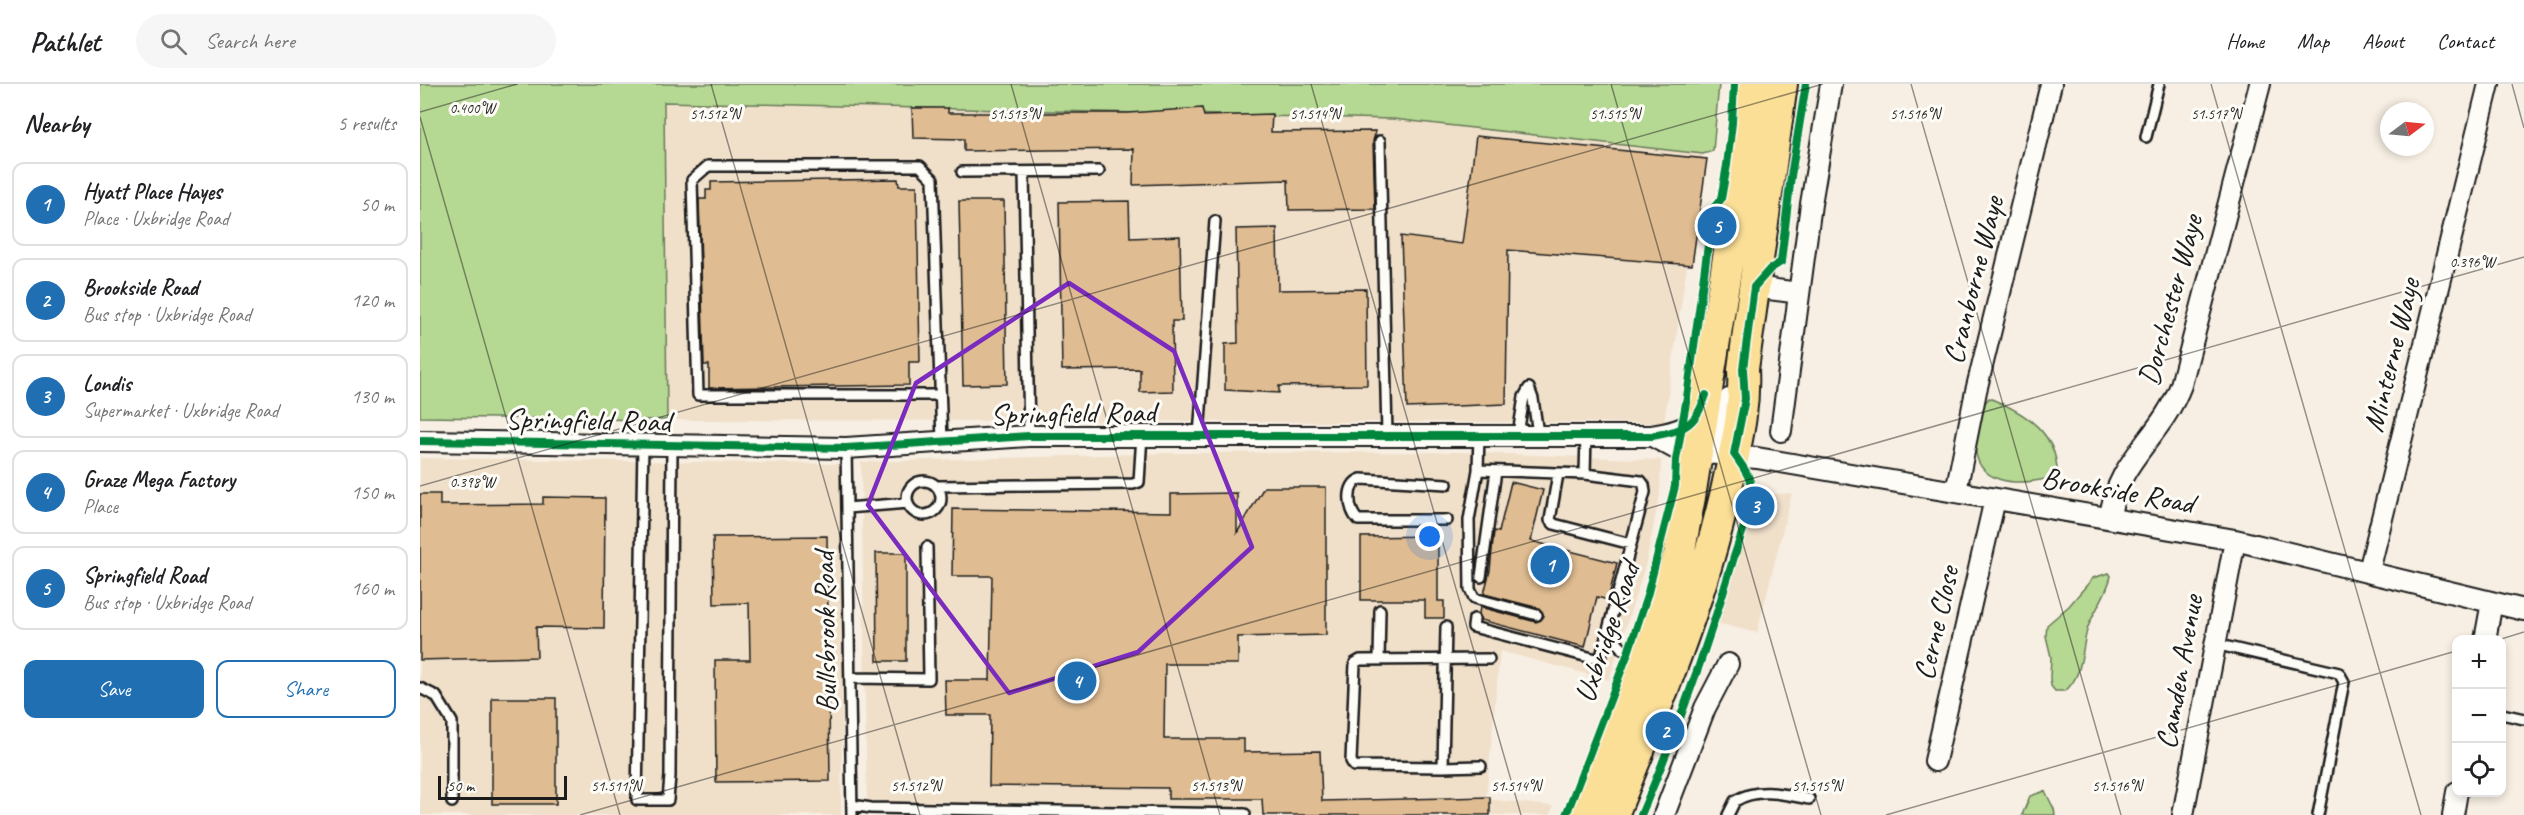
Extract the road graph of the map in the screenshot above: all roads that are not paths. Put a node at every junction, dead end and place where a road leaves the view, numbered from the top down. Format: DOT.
graph roads {
  1 [pos="1753,84"];
  2 [pos="1782,84"];
  3 [pos="1831,84"];
  4 [pos="2051,84"];
  5 [pos="2159,84"];
  6 [pos="2260,84"];
  7 [pos="2489,84"];
  8 [pos="2146,137"];
  9 [pos="1380,141"];
  10 [pos="1099,171"];
  11 [pos="962,172"];
  12 [pos="1024,172"];
  13 [pos="1215,221"];
  14 [pos="1754,286"];
  15 [pos="1799,293"];
  16 [pos="1743,369"];
  17 [pos="1706,394"];
  18 [pos="940,395"];
  19 [pos="1781,431"];
  20 [pos="1518,434"];
  21 [pos="1538,434"];
  22 [pos="1142,435"];
  23 [pos="1199,435"];
  24 [pos="1387,435"];
  25 [pos="1479,435"];
  26 [pos="1586,435"];
  27 [pos="1029,436"];
  28 [pos="1652,436"];
  29 [pos="420,441"];
  30 [pos="942,441"];
  31 [pos="643,444"];
  32 [pos="672,445"];
  33 [pos="846,448"];
  34 [pos="1697,453"];
  35 [pos="1734,454"];
  36 [pos="1478,470"];
  37 [pos="1496,471"];
  38 [pos="1558,474"];
  39 [pos="1585,474"];
  40 [pos="1447,484"];
  41 [pos="936,486"];
  42 [pos="1956,491"];
  43 [pos="1995,499"];
  44 [pos="908,503"];
  45 [pos="847,508"];
  46 [pos="2110,518"];
  47 [pos="1447,520"];
  48 [pos="2235,540"];
  49 [pos="1632,544"];
  50 [pos="927,547"];
  51 [pos="2369,571"];
  52 [pos="1480,577"];
  53 [pos="2492,602"];
  54 [pos="1380,610"];
  55 [pos="2524,610"];
  56 [pos="1537,615"];
  57 [pos="1474,619"];
  58 [pos="1446,627"];
  59 [pos="1609,628"];
  60 [pos="2486,635"];
  61 [pos="2215,644"];
  62 [pos="1489,659"];
  63 [pos="1379,660"];
  64 [pos="1446,661"];
  65 [pos="1644,661"];
  66 [pos="1728,664"];
  67 [pos="850,678"];
  68 [pos="420,688"];
  69 [pos="2506,715"];
  70 [pos="2524,719"];
  71 [pos="1935,761"];
  72 [pos="1481,766"];
  73 [pos="1443,767"];
  74 [pos="2456,797"];
  75 [pos="1809,799"];
  76 [pos="452,802"];
  77 [pos="852,804"];
  78 [pos="1245,814"];
  79 [pos="852,815"];
  80 [pos="1585,815"];
  81 [pos="1614,815"];
  82 [pos="1664,815"];
  83 [pos="1728,815"];
  84 [pos="2183,815"];
  85 [pos="2318,815"];
  86 [pos="2452,815"];
  1 -- 17 [label="main road, Uxbridge Road"];
  2 -- 14 [label="main road"];
  3 -- 15 [label="street"];
  4 -- 42 [label="street, Cranborne Waye"];
  5 -- 8 [label="lane"];
  6 -- 46 [label="street, Dorchester Waye"];
  7 -- 51 [label="street, Minterne Waye"];
  9 -- 24 [label="lane"];
  10 -- 12 [label="lane"];
  11 -- 12 [label="lane"];
  12 -- 27 [label="lane"];
  13 -- 23 [label="lane"];
  14 -- 15 [label="street"];
  14 -- 16 [label="main road"];
  15 -- 19 [label="street"];
  16 -- 34 [label="street"];
  16 -- 35 [label="main road"];
  17 -- 28 [label="street, Springfield Road"];
  17 -- 34 [label="main road, Uxbridge Road"];
  18 -- 18 [label="lane"];
  18 -- 30 [label="lane"];
  20 -- 21 [label="street, Springfield Road"];
  20 -- 21 [label="lane"];
  20 -- 25 [label="street, Springfield Road"];
  21 -- 26 [label="street, Springfield Road"];
  22 -- 23 [label="street, Springfield Road"];
  22 -- 27 [label="street, Springfield Road"];
  22 -- 41 [label="lane"];
  23 -- 24 [label="street, Springfield Road"];
  24 -- 25 [label="street, Springfield Road"];
  25 -- 36 [label="lane"];
  26 -- 28 [label="street, Springfield Road"];
  26 -- 39 [label="lane"];
  27 -- 30 [label="street, Springfield Road"];
  28 -- 34 [label="street, Springfield Road"];
  29 -- 31 [label="street, Springfield Road"];
  30 -- 33 [label="street, Springfield Road"];
  31 -- 32 [label="street, Springfield Road"];
  31 -- 32 [label="lane"];
  32 -- 33 [label="street, Springfield Road"];
  33 -- 45 [label="lane, Bullsbrook Road"];
  34 -- 35 [label="street, Brookside Road"];
  34 -- 65 [label="main road, Uxbridge Road"];
  35 -- 42 [label="street, Brookside Road"];
  35 -- 81 [label="main road"];
  36 -- 37 [label="lane"];
  36 -- 56 [label="lane"];
  37 -- 38 [label="lane"];
  37 -- 52 [label="lane"];
  38 -- 39 [label="lane"];
  38 -- 49 [label="lane"];
  39 -- 49 [label="lane"];
  40 -- 47 [label="lane"];
  41 -- 44 [label="lane"];
  41 -- 44 [label="lane"];
  42 -- 43 [label="street, Brookside Road"];
  43 -- 46 [label="street, Brookside Road"];
  43 -- 71 [label="street, Cerne Close"];
  44 -- 45 [label="lane"];
  45 -- 67 [label="lane, Bullsbrook Road"];
  46 -- 48 [label="street, Brookside Road"];
  48 -- 51 [label="street, Brookside Road"];
  48 -- 61 [label="street, Camden Avenue"];
  49 -- 59 [label="lane"];
  50 -- 67 [label="lane"];
  51 -- 53 [label="street, Brookside Road"];
  53 -- 55 [label="street, Brookside Road"];
  53 -- 60 [label="street"];
  54 -- 63 [label="lane"];
  57 -- 59 [label="lane"];
  58 -- 64 [label="lane"];
  59 -- 65 [label="lane"];
  61 -- 84 [label="street, Camden Avenue"];
  61 -- 85 [label="lane"];
  62 -- 64 [label="lane"];
  63 -- 64 [label="lane"];
  63 -- 73 [label="lane"];
  64 -- 73 [label="lane"];
  65 -- 80 [label="main road, Uxbridge Road"];
  66 -- 82 [label="street"];
  67 -- 77 [label="lane, Bullsbrook Road"];
  68 -- 76 [label="lane"];
  69 -- 70 [label="lane"];
  72 -- 73 [label="lane"];
  74 -- 86 [label="street"];
  75 -- 83 [label="lane"];
  77 -- 78 [label="lane"];
  77 -- 79 [label="lane, Bullsbrook Road"];
}
